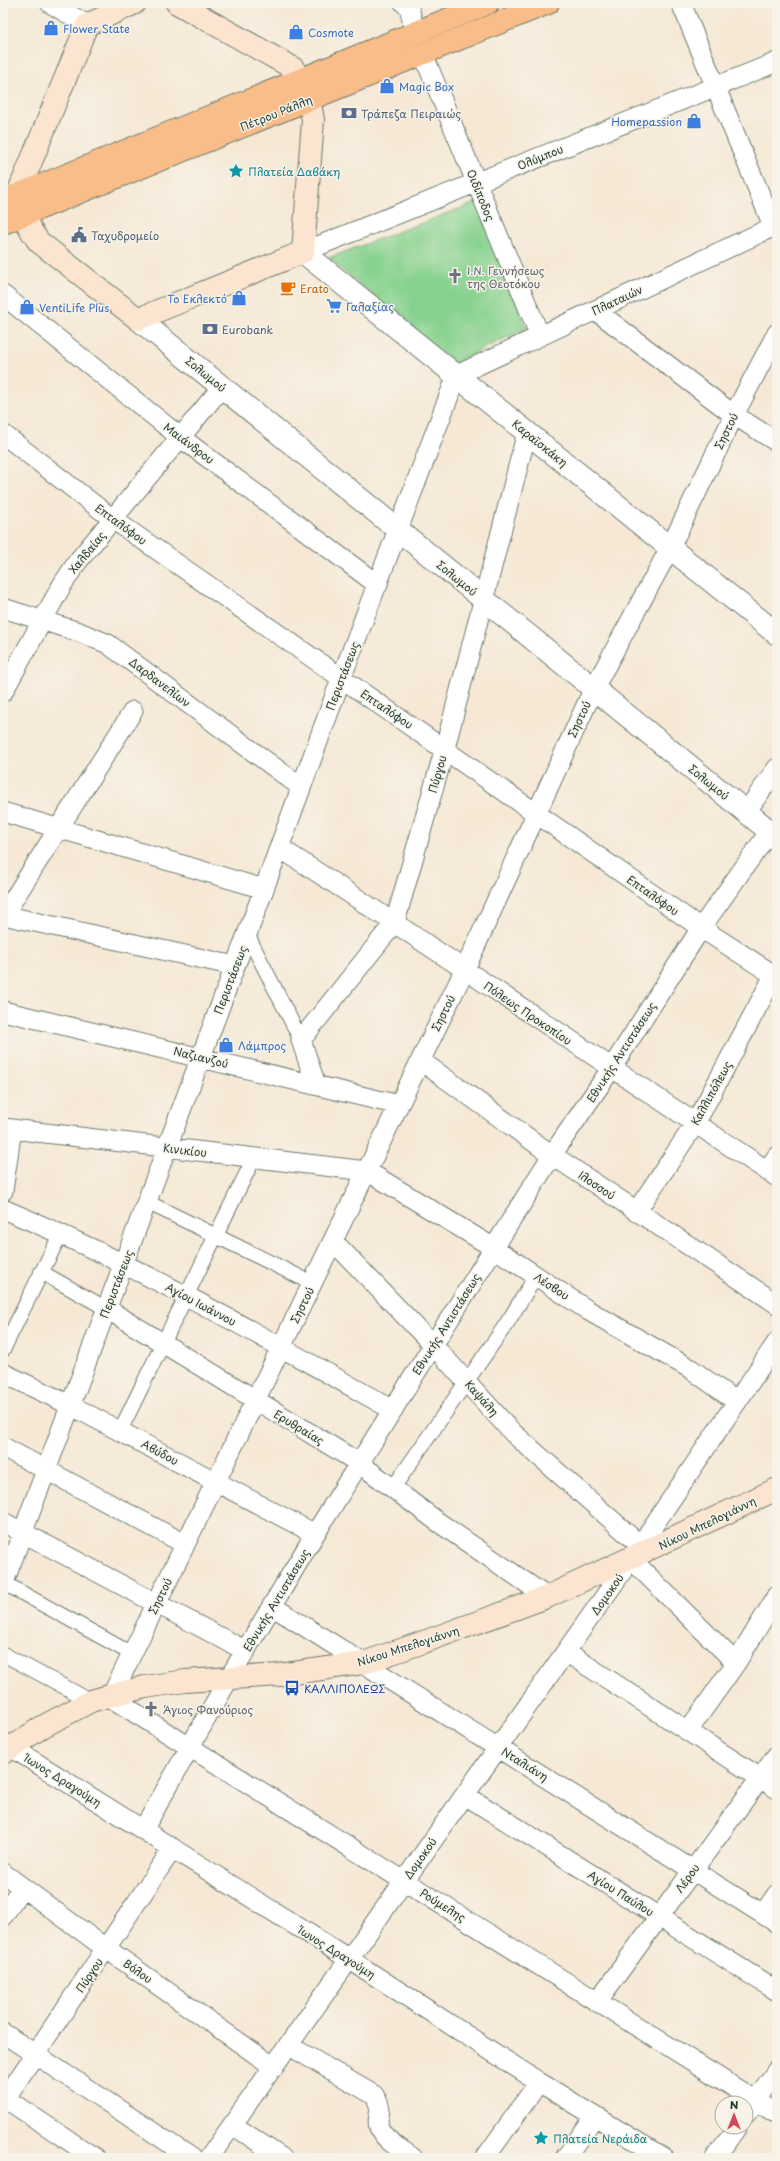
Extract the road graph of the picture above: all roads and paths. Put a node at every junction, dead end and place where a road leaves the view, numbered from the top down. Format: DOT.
graph roads {
  1 [pos="50,3"];
  2 [pos="135,3"];
  3 [pos="177,3"];
  4 [pos="488,3"];
  5 [pos="548,3"];
  6 [pos="681,3"];
  7 [pos="408,4"];
  8 [pos="87,25"];
  9 [pos="415,32"];
  10 [pos="423,54"];
  11 [pos="777,62"];
  12 [pos="301,79"];
  13 [pos="716,86"];
  14 [pos="310,99"];
  15 [pos="476,183"];
  16 [pos="9,215"];
  17 [pos="775,226"];
  18 [pos="303,252"];
  19 [pos="3,295"];
  20 [pos="595,310"];
  21 [pos="138,319"];
  22 [pos="777,333"];
  23 [pos="540,336"];
  24 [pos="457,376"];
  25 [pos="222,387"];
  26 [pos="734,415"];
  27 [pos="527,432"];
  28 [pos="3,434"];
  29 [pos="180,437"];
  30 [pos="777,442"];
  31 [pos="114,520"];
  32 [pos="398,530"];
  33 [pos="670,548"];
  34 [pos="378,585"];
  35 [pos="484,599"];
  36 [pos="3,608"];
  37 [pos="42,620"];
  38 [pos="777,634"];
  39 [pos="341,678"];
  40 [pos="594,688"];
  41 [pos="3,692"];
  42 [pos="134,711"];
  43 [pos="445,748"];
  44 [pos="777,768"];
  45 [pos="301,787"];
  46 [pos="3,812"];
  47 [pos="746,812"];
  48 [pos="536,813"];
  49 [pos="60,829"];
  50 [pos="773,834"];
  51 [pos="280,848"];
  52 [pos="264,889"];
  53 [pos="3,915"];
  54 [pos="395,922"];
  55 [pos="701,928"];
  56 [pos="247,934"];
  57 [pos="235,966"];
  58 [pos="465,969"];
  59 [pos="776,974"];
  60 [pos="3,1011"];
  61 [pos="301,1040"];
  62 [pos="201,1057"];
  63 [pos="420,1061"];
  64 [pos="611,1069"];
  65 [pos="316,1085"];
  66 [pos="399,1105"];
  67 [pos="695,1124"];
  68 [pos="7,1129"];
  69 [pos="168,1148"];
  70 [pos="552,1155"];
  71 [pos="254,1158"];
  72 [pos="774,1168"];
  73 [pos="367,1171"];
  74 [pos="3,1191"];
  75 [pos="147,1202"];
  76 [pos="3,1209"];
  77 [pos="636,1212"];
  78 [pos="61,1233"];
  79 [pos="216,1236"];
  80 [pos="333,1241"];
  81 [pos="494,1248"];
  82 [pos="124,1264"];
  83 [pos="41,1272"];
  84 [pos="536,1276"];
  85 [pos="312,1284"];
  86 [pos="188,1296"];
  87 [pos="777,1304"];
  88 [pos="107,1309"];
  89 [pos="777,1342"];
  90 [pos="164,1343"];
  91 [pos="433,1345"];
  92 [pos="281,1347"];
  93 [pos="3,1350"];
  94 [pos="3,1373"];
  95 [pos="466,1381"];
  96 [pos="255,1400"];
  97 [pos="737,1402"];
  98 [pos="70,1405"];
  99 [pos="393,1410"];
  100 [pos="120,1431"];
  101 [pos="3,1448"];
  102 [pos="359,1463"];
  103 [pos="46,1470"];
  104 [pos="216,1481"];
  105 [pos="394,1488"];
  106 [pos="777,1489"];
  107 [pos="3,1522"];
  108 [pos="23,1532"];
  109 [pos="315,1534"];
  110 [pos="185,1544"];
  111 [pos="636,1552"];
  112 [pos="3,1584"];
  113 [pos="777,1596"];
  114 [pos="547,1597"];
  115 [pos="157,1603"];
  116 [pos="272,1606"];
  117 [pos="771,1618"];
  118 [pos="246,1651"];
  119 [pos="566,1652"];
  120 [pos="3,1654"];
  121 [pos="132,1654"];
  122 [pos="363,1662"];
  123 [pos="736,1663"];
  124 [pos="229,1678"];
  125 [pos="103,1698"];
  126 [pos="688,1731"];
  127 [pos="6,1747"];
  128 [pos="188,1747"];
  129 [pos="498,1748"];
  130 [pos="777,1755"];
  131 [pos="760,1778"];
  132 [pos="777,1789"];
  133 [pos="465,1795"];
  134 [pos="143,1830"];
  135 [pos="173,1848"];
  136 [pos="693,1870"];
  137 [pos="3,1872"];
  138 [pos="404,1881"];
  139 [pos="22,1887"];
  140 [pos="777,1894"];
  141 [pos="3,1916"];
  142 [pos="659,1917"];
  143 [pos="770,1918"];
  144 [pos="107,1949"];
  145 [pos="349,1959"];
  146 [pos="777,1991"];
  147 [pos="597,2002"];
  148 [pos="3,2033"];
  149 [pos="288,2045"];
  150 [pos="35,2054"];
  151 [pos="274,2067"];
  152 [pos="777,2070"];
  153 [pos="539,2082"];
  154 [pos="733,2095"];
  155 [pos="4,2099"];
  156 [pos="754,2103"];
  157 [pos="754,2108"];
  158 [pos="777,2114"];
  159 [pos="594,2116"];
  160 [pos="233,2125"];
  161 [pos="731,2135"];
  162 [pos="95,2158"];
  163 [pos="192,2158"];
  164 [pos="209,2158"];
  165 [pos="282,2158"];
  166 [pos="413,2158"];
  167 [pos="485,2158"];
  168 [pos="565,2158"];
  169 [pos="664,2158"];
  170 [pos="715,2158"];
  1 -- 8 [label="street"];
  2 -- 8 [label="main road"];
  3 -- 12 [label="main road"];
  4 -- 9 [label="main road, Πέτρου Ράλλη"];
  5 -- 10 [label="main road, Πέτρου Ράλλη"];
  6 -- 13 [label="street"];
  7 -- 9 [label="street"];
  8 -- 16 [label="main road"];
  9 -- 12 [label="main road, Πέτρου Ράλλη"];
  10 -- 14 [label="main road, Πέτρου Ράλλη"];
  10 -- 15 [label="street, Οιδίποδος"];
  11 -- 13 [label="street, Ολύμπου"];
  12 -- 14 [label="main road"];
  12 -- 16 [label="main road, Πέτρου Ράλλη"];
  13 -- 15 [label="street, Ολύμπου"];
  13 -- 17 [label="street"];
  14 -- 16 [label="main road, Πέτρου Ράλλη"];
  14 -- 18 [label="main road"];
  15 -- 18 [label="street, Ολύμπου"];
  15 -- 23 [label="street, Οιδίποδος"];
  16 -- 21 [label="main road"];
  17 -- 20 [label="street, Πλαταιών"];
  18 -- 21 [label="main road"];
  18 -- 24 [label="street, Καραϊσκάκη"];
  19 -- 29 [label="street, Μαιάνδρου"];
  20 -- 23 [label="street, Πλαταιών"];
  20 -- 26 [label="street"];
  21 -- 25 [label="street, Σολωμού"];
  22 -- 26 [label="street, Σηστού"];
  23 -- 24 [label="street, Πλαταιών"];
  24 -- 27 [label="street, Καραϊσκάκη"];
  24 -- 32 [label="street, Περιστάσεως"];
  25 -- 29 [label="street, Χαλδαίας"];
  25 -- 32 [label="street, Σολωμού"];
  26 -- 30 [label="street"];
  26 -- 33 [label="street, Σηστού"];
  27 -- 33 [label="street, Καραϊσκάκη"];
  27 -- 35 [label="street, Πύργου"];
  28 -- 31 [label="street, Επταλόφου"];
  29 -- 31 [label="street, Χαλδαίας"];
  29 -- 34 [label="street, Μαιάνδρου"];
  31 -- 37 [label="street, Χαλδαίας"];
  31 -- 39 [label="street, Επταλόφου"];
  32 -- 34 [label="street, Περιστάσεως"];
  32 -- 35 [label="street, Σολωμού"];
  33 -- 38 [label="street, Καραϊσκάκη"];
  33 -- 40 [label="street, Σηστού"];
  34 -- 39 [label="street, Περιστάσεως"];
  35 -- 40 [label="street, Σολωμού"];
  35 -- 43 [label="street, Πύργου"];
  36 -- 37 [label="street, Δαρδανελίων"];
  37 -- 41 [label="street, Χαλδαίας"];
  37 -- 45 [label="street, Δαρδανελίων"];
  39 -- 43 [label="street, Επταλόφου"];
  39 -- 45 [label="street, Περιστάσεως"];
  40 -- 47 [label="street, Σολωμού"];
  40 -- 48 [label="street, Σηστού"];
  42 -- 49 [label="street"];
  43 -- 48 [label="street, Επταλόφου"];
  43 -- 54 [label="street, Πύργου"];
  44 -- 47 [label="street"];
  45 -- 51 [label="street, Περιστάσεως"];
  46 -- 49 [label="street"];
  47 -- 50 [label="street, Σολωμού"];
  48 -- 55 [label="street, Επταλόφου"];
  48 -- 58 [label="street, Σηστού"];
  49 -- 52 [label="street"];
  49 -- 53 [label="street"];
  50 -- 55 [label="street, Εθνικής Αντιστάσεως"];
  51 -- 52 [label="street, Περιστάσεως"];
  51 -- 54 [label="street, Πόλεως Προκοπίου"];
  52 -- 56 [label="street, Περιστάσεως"];
  53 -- 57 [label="street"];
  54 -- 58 [label="street, Πόλεως Προκοπίου"];
  54 -- 61 [label="street, Πύργου"];
  55 -- 59 [label="street, Επταλόφου"];
  55 -- 64 [label="street, Εθνικής Αντιστάσεως"];
  56 -- 57 [label="street, Περιστάσεως"];
  56 -- 61 [label="street"];
  57 -- 62 [label="street, Περιστάσεως"];
  58 -- 63 [label="street, Σηστού"];
  58 -- 64 [label="street, Πόλεως Προκοπίου"];
  59 -- 67 [label="street, Καλλιπόλεως"];
  60 -- 62 [label="street, Ναζιανζού"];
  61 -- 65 [label="street"];
  62 -- 65 [label="street, Ναζιανζού"];
  62 -- 69 [label="street, Περιστάσεως"];
  63 -- 66 [label="street, Σηστού"];
  63 -- 70 [label="street, Ιλοσσού"];
  64 -- 67 [label="street, Πόλεως Προκοπίου"];
  64 -- 70 [label="street, Εθνικής Αντιστάσεως"];
  65 -- 66 [label="street, Ναζιανζού"];
  66 -- 73 [label="street, Σηστού"];
  67 -- 72 [label="street, Πόλεως Προκοπίου"];
  67 -- 77 [label="street, Καλλιπόλεως"];
  68 -- 69 [label="street, Κινικίου"];
  68 -- 74 [label="street"];
  69 -- 71 [label="street, Κινικίου"];
  69 -- 75 [label="street, Περιστάσεως"];
  70 -- 77 [label="street, Ιλοσσού"];
  70 -- 81 [label="street, Εθνικής Αντιστάσεως"];
  71 -- 73 [label="street, Κινικίου"];
  71 -- 79 [label="street"];
  73 -- 80 [label="street, Σηστού"];
  73 -- 81 [label="street, Λέσβου"];
  75 -- 79 [label="street"];
  75 -- 82 [label="street, Περιστάσεως"];
  76 -- 78 [label="street, Αγίου Ιωάννου"];
  77 -- 87 [label="street, Ιλοσσού"];
  78 -- 82 [label="street, Αγίου Ιωάννου"];
  78 -- 83 [label="street"];
  79 -- 85 [label="street"];
  79 -- 86 [label="street"];
  80 -- 85 [label="street, Σηστού"];
  80 -- 91 [label="street, Καψάλη"];
  81 -- 84 [label="street, Λέσβου"];
  81 -- 91 [label="street, Εθνικής Αντιστάσεως"];
  82 -- 86 [label="street, Αγίου Ιωάννου"];
  82 -- 88 [label="street, Περιστάσεως"];
  83 -- 88 [label="street, Ερυθραίας"];
  83 -- 93 [label="street"];
  84 -- 95 [label="street"];
  84 -- 97 [label="street, Λέσβου"];
  85 -- 92 [label="street, Σηστού"];
  86 -- 90 [label="street"];
  86 -- 92 [label="street, Αγίου Ιωάννου"];
  88 -- 90 [label="street, Ερυθραίας"];
  88 -- 98 [label="street, Περιστάσεως"];
  89 -- 97 [label="street, Δομοκού"];
  90 -- 96 [label="street, Ερυθραίας"];
  90 -- 100 [label="street"];
  91 -- 95 [label="street, Καψάλη"];
  91 -- 99 [label="street, Εθνικής Αντιστάσεως"];
  92 -- 96 [label="street, Σηστού"];
  92 -- 99 [label="street, Αγίου Ιωάννου"];
  94 -- 98 [label="street, Αβύδου"];
  95 -- 105 [label="street"];
  95 -- 111 [label="street, Καψάλη"];
  96 -- 102 [label="street, Ερυθραίας"];
  96 -- 104 [label="street, Σηστού"];
  97 -- 111 [label="street, Δομοκού"];
  98 -- 100 [label="street, Αβύδου"];
  98 -- 103 [label="street, Περιστάσεως"];
  99 -- 102 [label="street, Εθνικής Αντιστάσεως"];
  100 -- 104 [label="street, Αβύδου"];
  101 -- 103 [label="street"];
  102 -- 105 [label="street, Ερυθραίας"];
  102 -- 109 [label="street, Εθνικής Αντιστάσεως"];
  103 -- 108 [label="street, Περιστάσεως"];
  103 -- 110 [label="street"];
  104 -- 109 [label="street, Αβύδου"];
  104 -- 110 [label="street, Σηστού"];
  105 -- 114 [label="street, Ερυθραίας"];
  106 -- 111 [label="main road, Νίκου Μπελογιάννη"];
  107 -- 108 [label="street"];
  108 -- 112 [label="street, Περιστάσεως"];
  108 -- 115 [label="street"];
  109 -- 116 [label="street, Εθνικής Αντιστάσεως"];
  110 -- 115 [label="street, Σηστού"];
  111 -- 114 [label="main road, Νίκου Μπελογιάννη"];
  111 -- 119 [label="street, Δομοκού"];
  111 -- 123 [label="street, Καψάλη"];
  112 -- 121 [label="street"];
  113 -- 117 [label="street"];
  114 -- 122 [label="main road, Νίκου Μπελογιάννη"];
  115 -- 118 [label="street"];
  115 -- 121 [label="street, Σηστού"];
  116 -- 118 [label="street, Εθνικής Αντιστάσεως"];
  116 -- 122 [label="street, Νταλιάνη"];
  117 -- 123 [label="street"];
  118 -- 124 [label="street, Εθνικής Αντιστάσεως"];
  119 -- 126 [label="street"];
  119 -- 129 [label="street, Δομοκού"];
  120 -- 125 [label="street"];
  121 -- 125 [label="street, Σηστού"];
  122 -- 124 [label="main road, Νίκου Μπελογιάννη"];
  122 -- 129 [label="street, Νταλιάνη"];
  123 -- 126 [label="street"];
  124 -- 125 [label="main road, Νίκου Μπελογιάννη"];
  124 -- 128 [label="street, Εθνικής Αντιστάσεως"];
  125 -- 127 [label="main road, Νίκου Μπελογιάννη"];
  125 -- 128 [label="street, Ρούμελης"];
  126 -- 131 [label="street"];
  127 -- 134 [label="street, Ίωνος Δραγούμη"];
  128 -- 134 [label="street, Εθνικής Αντιστάσεως"];
  128 -- 138 [label="street, Ρούμελης"];
  129 -- 133 [label="street, Δομοκού"];
  129 -- 136 [label="street, Νταλιάνη"];
  130 -- 131 [label="street, Λέρου"];
  131 -- 132 [label="street"];
  131 -- 136 [label="street, Λέρου"];
  133 -- 138 [label="street, Δομοκού"];
  133 -- 142 [label="street, Αγίου Παύλου"];
  134 -- 135 [label="street, Ίωνος Δραγούμη"];
  135 -- 144 [label="street, Πύργου"];
  135 -- 145 [label="street, Ίωνος Δραγούμη"];
  136 -- 142 [label="street, Λέρου"];
  136 -- 143 [label="street, Νταλιάνη"];
  137 -- 139 [label="street, Βόλου"];
  138 -- 145 [label="street, Δομοκού"];
  138 -- 147 [label="street, Ρούμελης"];
  139 -- 141 [label="street"];
  139 -- 144 [label="street, Βόλου"];
  140 -- 143 [label="street"];
  142 -- 146 [label="street, Αγίου Παύλου"];
  142 -- 147 [label="street, Λέρου"];
  144 -- 150 [label="street, Πύργου"];
  144 -- 151 [label="street, Βόλου"];
  145 -- 149 [label="street, Δομοκού"];
  145 -- 153 [label="street, Ίωνος Δραγούμη"];
  147 -- 154 [label="street, Ρούμελης"];
  148 -- 150 [label="street"];
  149 -- 151 [label="street, Δομοκού"];
  149 -- 166 [label="street"];
  150 -- 155 [label="street, Πύργου"];
  150 -- 163 [label="street"];
  151 -- 160 [label="street, Δομοκού"];
  152 -- 156 [label="street"];
  153 -- 159 [label="street, Ίωνος Δραγούμη"];
  153 -- 167 [label="street"];
  155 -- 162 [label="street"];
  157 -- 158 [label="street, Ρούμελης"];
  159 -- 168 [label="street"];
  159 -- 169 [label="street, Ίωνος Δραγούμη"];
  160 -- 164 [label="street, Δομοκού"];
  160 -- 165 [label="street"];
  161 -- 170 [label="street"];
}
